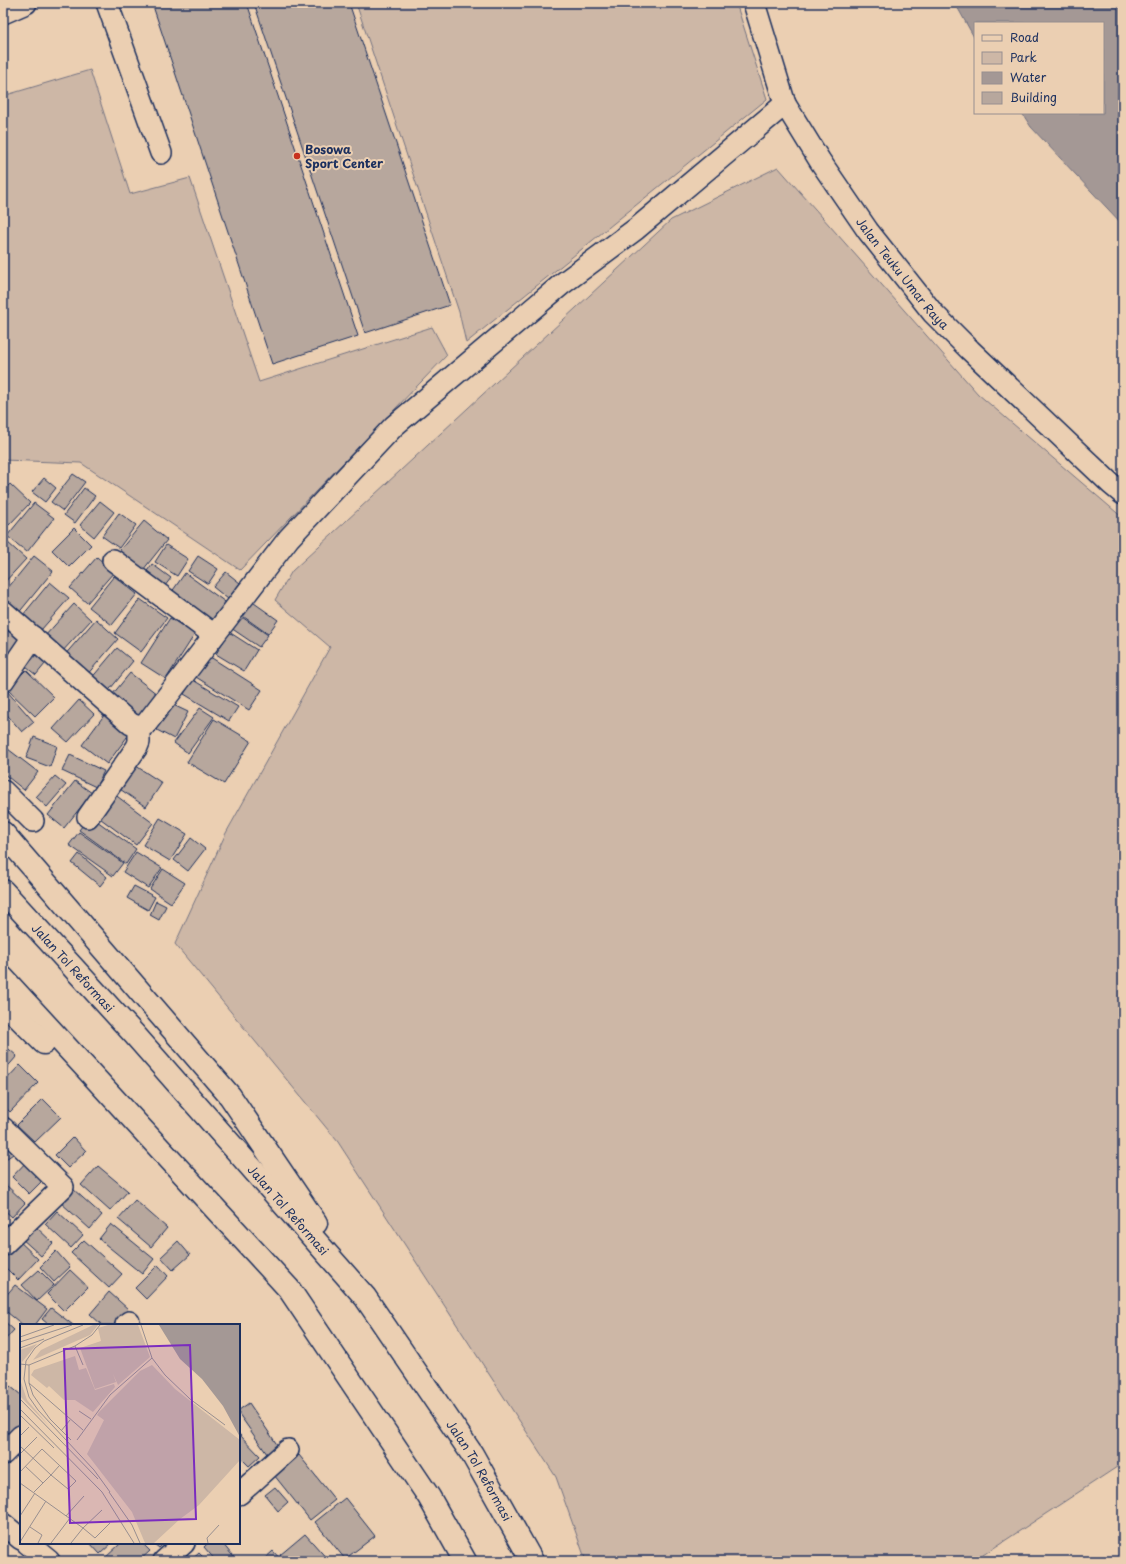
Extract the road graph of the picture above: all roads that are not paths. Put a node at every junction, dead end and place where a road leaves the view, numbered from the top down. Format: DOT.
graph roads {
  1 [pos="26,3"];
  2 [pos="107,3"];
  3 [pos="754,3"];
  4 [pos="3,13"];
  5 [pos="785,104"];
  6 [pos="161,153"];
  7 [pos="1123,494"];
  8 [pos="112,560"];
  9 [pos="3,611"];
  10 [pos="214,635"];
  11 [pos="33,637"];
  12 [pos="3,681"];
  13 [pos="139,727"];
  14 [pos="3,791"];
  15 [pos="88,817"];
  16 [pos="33,821"];
  17 [pos="3,833"];
  18 [pos="3,891"];
  19 [pos="3,978"];
  20 [pos="3,1002"];
  21 [pos="3,1128"];
  22 [pos="3,1245"];
  23 [pos="289,1289"];
  24 [pos="365,1297"];
  25 [pos="20,1437"];
  26 [pos="288,1450"];
  27 [pos="3,1454"];
  28 [pos="240,1493"];
  29 [pos="3,1524"];
  30 [pos="20,1538"];
  31 [pos="28,1544"];
  32 [pos="183,1544"];
  33 [pos="49,1561"];
  34 [pos="164,1561"];
  35 [pos="465,1561"];
  36 [pos="532,1561"];
  1 -- 4 [label="street"];
  2 -- 6 [label="street"];
  3 -- 5 [label="street, Jalan Teuku Umar Raya"];
  5 -- 7 [label="street, Jalan Teuku Umar Raya"];
  5 -- 10 [label="street"];
  8 -- 10 [label="street"];
  9 -- 11 [label="street"];
  10 -- 13 [label="street"];
  11 -- 12 [label="street"];
  11 -- 13 [label="street"];
  13 -- 15 [label="street"];
  14 -- 16 [label="street"];
  17 -- 24 [label="highway"];
  18 -- 24 [label="highway, Jalan Tol Reformasi"];
  19 -- 23 [label="highway"];
  20 -- 23 [label="highway"];
  21 -- 22 [label="street"];
  23 -- 35 [label="highway"];
  24 -- 36 [label="highway, Jalan Tol Reformasi"];
  25 -- 27 [label="street"];
  26 -- 28 [label="street"];
  29 -- 30 [label="street"];
  31 -- 33 [label="street"];
  32 -- 34 [label="street"];
}
